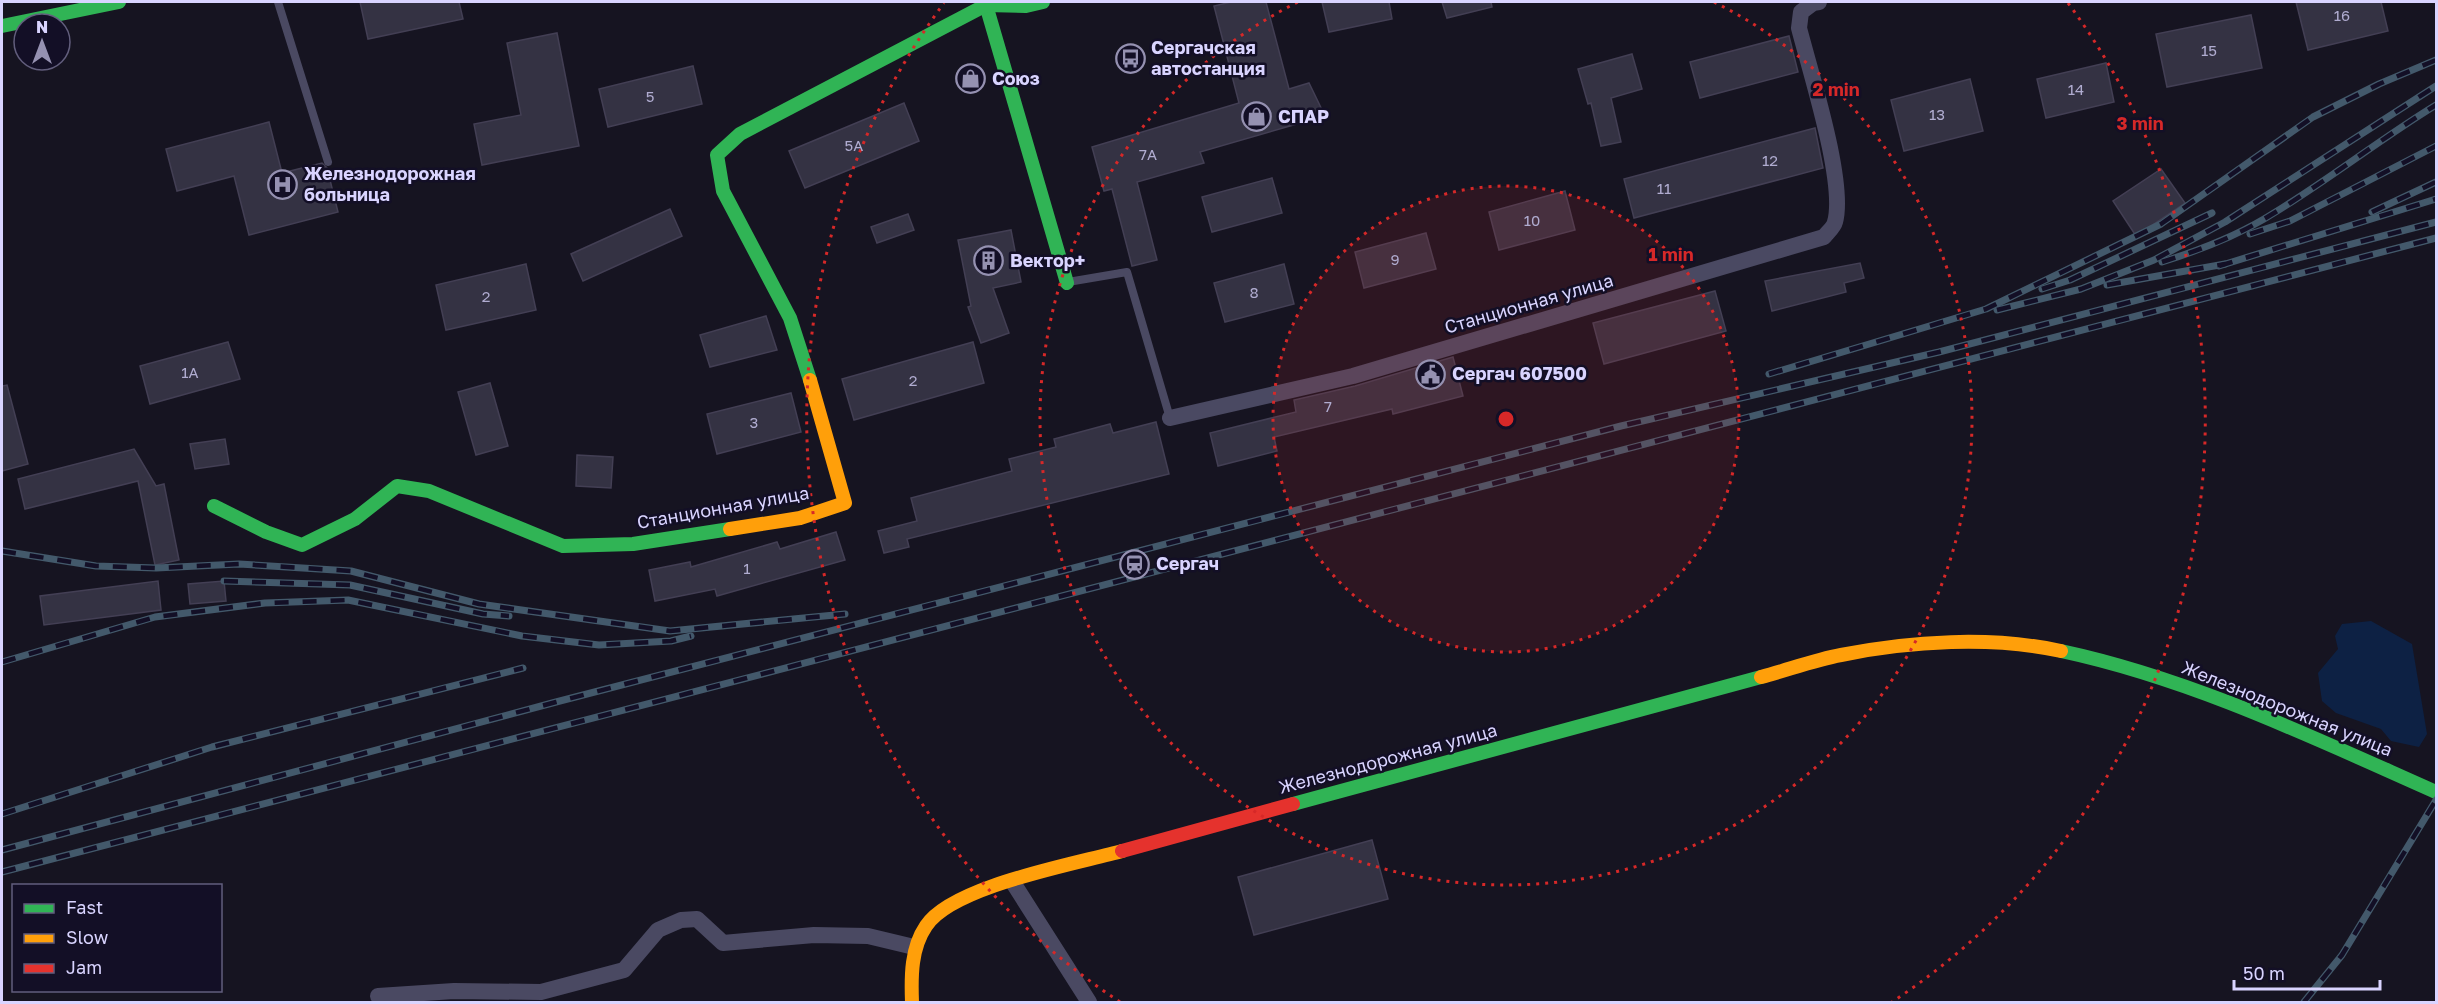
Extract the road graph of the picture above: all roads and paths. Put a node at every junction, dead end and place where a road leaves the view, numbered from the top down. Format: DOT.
graph roads {
  1 [pos="119,2"];
  2 [pos="278,2"];
  3 [pos="1043,2"];
  4 [pos="1819,2"];
  5 [pos="984,3"];
  6 [pos="2,26"];
  7 [pos="328,162"];
  8 [pos="1067,283"];
  9 [pos="1170,418"];
  10 [pos="214,506"];
  11 [pos="2436,792"];
  12 [pos="1012,881"];
  13 [pos="914,947"];
  14 [pos="378,996"];
  15 [pos="912,1002"];
  16 [pos="1089,1002"];
  1 -- 6 [label="street"];
  2 -- 7 [label="lane"];
  3 -- 5 [label="street"];
  4 -- 9 [label="street, Станционная улица"];
  5 -- 8 [label="street"];
  5 -- 10 [label="street, Станционная улица"];
  8 -- 9 [label="lane"];
  11 -- 12 [label="street, Железнодорожная улица"];
  12 -- 13 [label="street, Железнодорожная улица"];
  12 -- 16 [label="street"];
  13 -- 14 [label="street"];
  13 -- 15 [label="street"];
}
